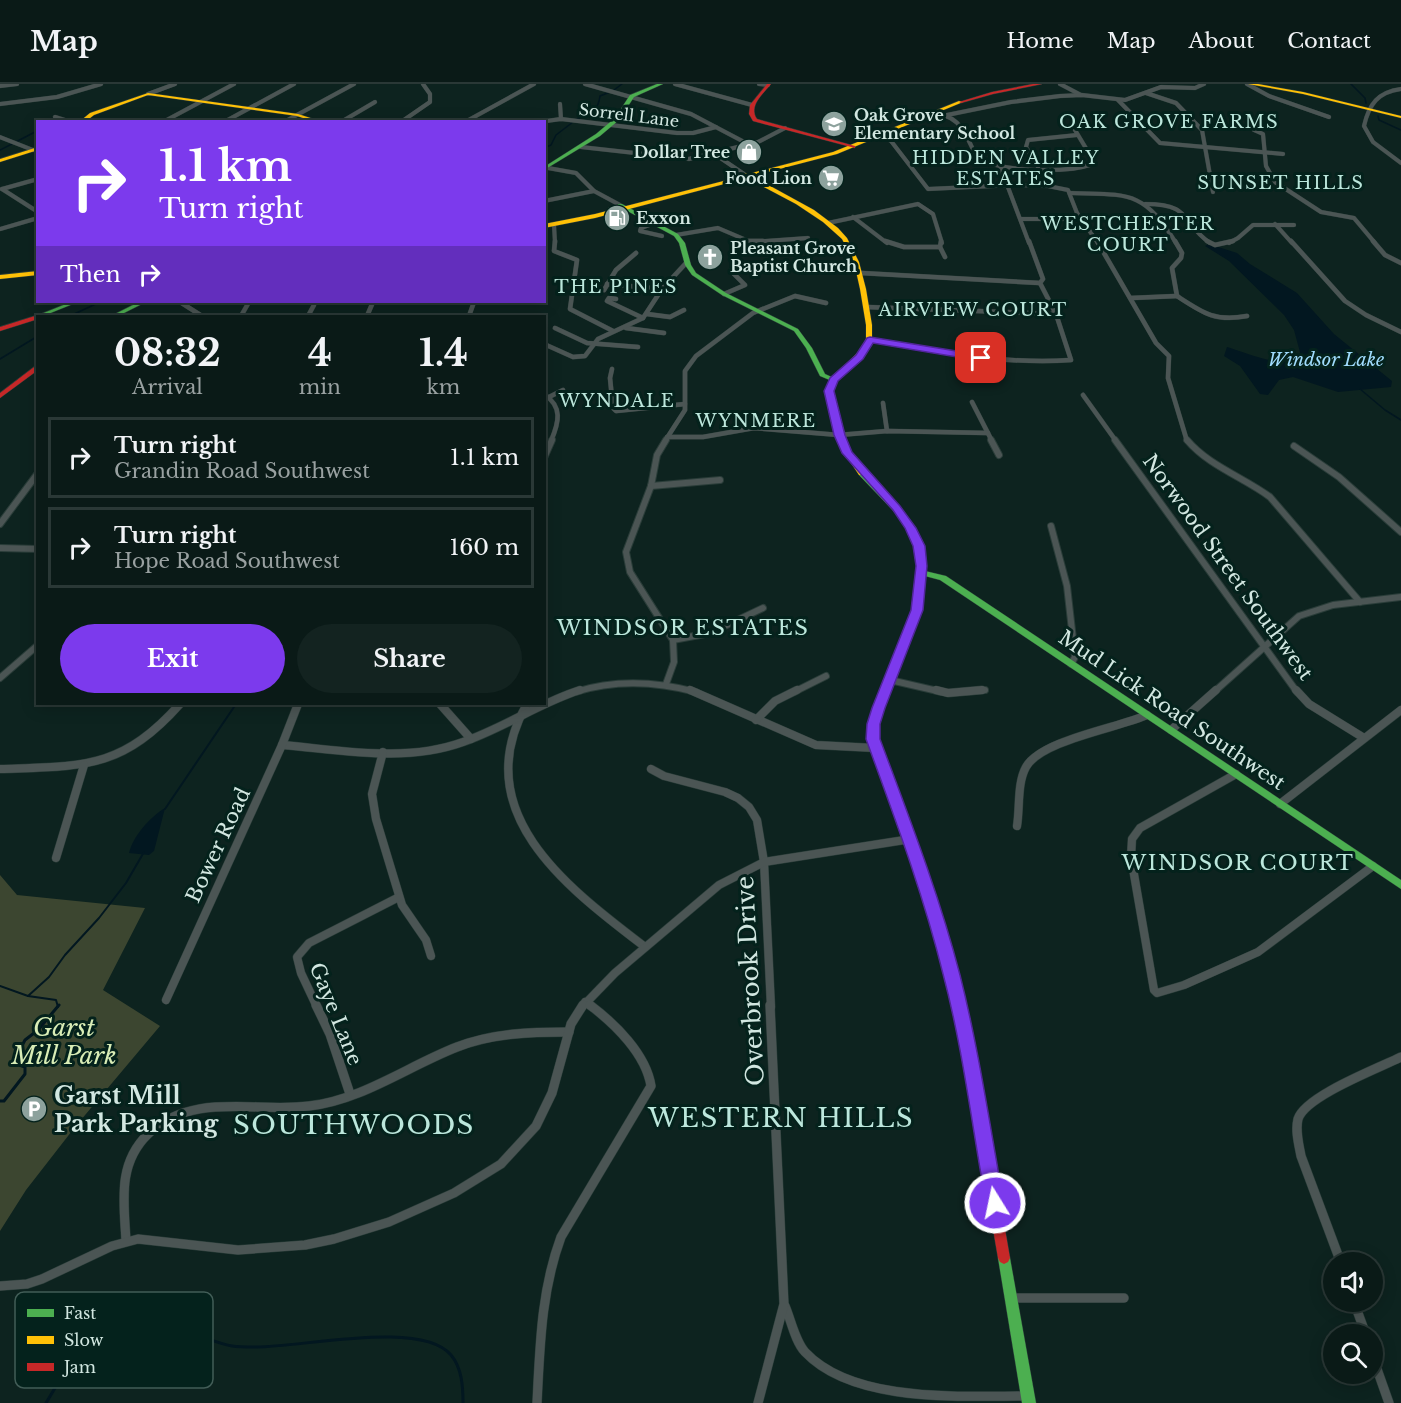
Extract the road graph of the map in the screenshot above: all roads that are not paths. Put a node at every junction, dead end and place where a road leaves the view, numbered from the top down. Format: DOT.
graph roads {
  1 [pos="17,84"];
  2 [pos="101,84"];
  3 [pos="175,84"];
  4 [pos="234,84"];
  5 [pos="294,84"];
  6 [pos="354,84"];
  7 [pos="423,84"];
  8 [pos="534,84"];
  9 [pos="585,84"];
  10 [pos="661,84"];
  11 [pos="675,84"];
  12 [pos="765,84"];
  13 [pos="1023,84"];
  14 [pos="1040,84"];
  15 [pos="1060,84"];
  16 [pos="1204,84"];
  17 [pos="1248,84"];
  18 [pos="1264,84"];
  19 [pos="0,86"];
  20 [pos="1401,89"];
  21 [pos="1146,93"];
  22 [pos="148,94"];
  23 [pos="632,96"];
  24 [pos="1082,96"];
  25 [pos="1118,100"];
  26 [pos="200,101"];
  27 [pos="375,102"];
  28 [pos="0,104"];
  29 [pos="560,104"];
  30 [pos="752,105"];
  31 [pos="248,108"];
  32 [pos="1371,108"];
  33 [pos="926,112"];
  34 [pos="942,113"];
  35 [pos="295,115"];
  36 [pos="1401,115"];
  37 [pos="55,117"];
  38 [pos="1329,117"];
  39 [pos="561,119"];
  40 [pos="64,120"];
  41 [pos="84,120"];
  42 [pos="167,120"];
  43 [pos="227,120"];
  44 [pos="287,120"];
  45 [pos="314,120"];
  46 [pos="344,120"];
  47 [pos="404,120"];
  48 [pos="469,120"];
  49 [pos="546,121"];
  50 [pos="610,125"];
  51 [pos="716,126"];
  52 [pos="785,128"];
  53 [pos="1254,130"];
  54 [pos="0,136"];
  55 [pos="882,136"];
  56 [pos="748,144"];
  57 [pos="850,146"];
  58 [pos="581,147"];
  59 [pos="1207,148"];
  60 [pos="35,149"];
  61 [pos="713,153"];
  62 [pos="1263,153"];
  63 [pos="1283,154"];
  64 [pos="0,161"];
  65 [pos="1401,163"];
  66 [pos="1000,166"];
  67 [pos="1038,167"];
  68 [pos="546,168"];
  69 [pos="746,175"];
  70 [pos="36,180"];
  71 [pos="1009,186"];
  72 [pos="594,190"];
  73 [pos="1213,192"];
  74 [pos="1070,193"];
  75 [pos="546,201"];
  76 [pos="1145,204"];
  77 [pos="622,207"];
  78 [pos="36,211"];
  79 [pos="854,217"];
  80 [pos="36,219"];
  81 [pos="1021,219"];
  82 [pos="1080,219"];
  83 [pos="655,223"];
  84 [pos="828,224"];
  85 [pos="1275,224"];
  86 [pos="548,225"];
  87 [pos="1294,225"];
  88 [pos="0,229"];
  89 [pos="676,235"];
  90 [pos="663,236"];
  91 [pos="808,238"];
  92 [pos="940,247"];
  93 [pos="636,252"];
  94 [pos="945,257"];
  95 [pos="687,262"];
  96 [pos="1401,263"];
  97 [pos="732,268"];
  98 [pos="861,273"];
  99 [pos="36,275"];
  100 [pos="0,279"];
  101 [pos="1040,283"];
  102 [pos="607,284"];
  103 [pos="662,289"];
  104 [pos="604,290"];
  105 [pos="724,294"];
  106 [pos="1177,296"];
  107 [pos="1131,298"];
  108 [pos="616,299"];
  109 [pos="73,303"];
  110 [pos="141,303"];
  111 [pos="182,303"];
  112 [pos="826,303"];
  113 [pos="314,305"];
  114 [pos="866,307"];
  115 [pos="684,310"];
  116 [pos="758,311"];
  117 [pos="1056,314"];
  118 [pos="43,315"];
  119 [pos="116,315"];
  120 [pos="200,315"];
  121 [pos="309,315"];
  122 [pos="645,316"];
  123 [pos="1247,316"];
  124 [pos="36,318"];
  125 [pos="555,328"];
  126 [pos="623,328"];
  127 [pos="0,329"];
  128 [pos="613,331"];
  129 [pos="1401,332"];
  130 [pos="664,333"];
  131 [pos="870,340"];
  132 [pos="593,344"];
  133 [pos="546,345"];
  134 [pos="638,347"];
  135 [pos="36,368"];
  136 [pos="612,369"];
  137 [pos="822,374"];
  138 [pos="834,380"];
  139 [pos="563,390"];
  140 [pos="829,393"];
  141 [pos="547,395"];
  142 [pos="1083,395"];
  143 [pos="0,396"];
  144 [pos="972,402"];
  145 [pos="883,403"];
  146 [pos="685,404"];
  147 [pos="887,431"];
  148 [pos="988,433"];
  149 [pos="839,435"];
  150 [pos="667,437"];
  151 [pos="1294,447"];
  152 [pos="546,453"];
  153 [pos="999,455"];
  154 [pos="36,476"];
  155 [pos="720,480"];
  156 [pos="651,486"];
  157 [pos="0,524"];
  158 [pos="1051,526"];
  159 [pos="1401,532"];
  160 [pos="0,548"];
  161 [pos="36,549"];
  162 [pos="921,555"];
  163 [pos="921,572"];
  164 [pos="944,578"];
  165 [pos="1401,597"];
  166 [pos="1360,602"];
  167 [pos="763,608"];
  168 [pos="674,640"];
  169 [pos="1264,646"];
  170 [pos="36,647"];
  171 [pos="1071,664"];
  172 [pos="826,676"];
  173 [pos="0,678"];
  174 [pos="890,680"];
  175 [pos="666,684"];
  176 [pos="985,690"];
  177 [pos="546,703"];
  178 [pos="179,705"];
  179 [pos="298,705"];
  180 [pos="441,705"];
  181 [pos="526,705"];
  182 [pos="542,705"];
  183 [pos="1401,710"];
  184 [pos="520,714"];
  185 [pos="1147,715"];
  186 [pos="756,720"];
  187 [pos="1171,730"];
  188 [pos="1365,738"];
  189 [pos="471,739"];
  190 [pos="282,746"];
  191 [pos="875,748"];
  192 [pos="382,752"];
  193 [pos="84,765"];
  194 [pos="0,769"];
  195 [pos="651,769"];
  196 [pos="1236,774"];
  197 [pos="1280,804"];
  198 [pos="1017,826"];
  199 [pos="911,839"];
  200 [pos="56,858"];
  201 [pos="764,862"];
  202 [pos="1373,866"];
  203 [pos="1401,885"];
  204 [pos="399,897"];
  205 [pos="645,947"];
  206 [pos="431,956"];
  207 [pos="166,1000"];
  208 [pos="585,1002"];
  209 [pos="569,1032"];
  210 [pos="1401,1057"];
  211 [pos="350,1094"];
  212 [pos="126,1241"];
  213 [pos="1337,1252"];
  214 [pos="0,1286"];
  215 [pos="1011,1298"];
  216 [pos="1124,1298"];
  217 [pos="784,1304"];
  218 [pos="1382,1384"];
  219 [pos="1028,1400"];
  220 [pos="537,1403"];
  221 [pos="758,1403"];
  222 [pos="1389,1403"];
  1 -- 19 [label="street"];
  2 -- 28 [label="street"];
  3 -- 22 [label="street"];
  4 -- 26 [label="street"];
  5 -- 31 [label="street"];
  6 -- 35 [label="street"];
  7 -- 47 [label="street"];
  8 -- 48 [label="street"];
  9 -- 23 [label="street"];
  10 -- 23 [label="street"];
  11 -- 30 [label="street"];
  12 -- 30 [label="street"];
  13 -- 33 [label="street"];
  14 -- 34 [label="street"];
  15 -- 24 [label="street"];
  16 -- 21 [label="street"];
  17 -- 32 [label="street"];
  17 -- 38 [label="street"];
  18 -- 32 [label="street"];
  20 -- 32 [label="street"];
  21 -- 25 [label="street"];
  21 -- 59 [label="street"];
  22 -- 26 [label="street"];
  22 -- 41 [label="street"];
  23 -- 50 [label="street"];
  23 -- 51 [label="street"];
  24 -- 25 [label="street"];
  24 -- 34 [label="street"];
  25 -- 59 [label="street"];
  26 -- 31 [label="street"];
  26 -- 42 [label="street"];
  27 -- 46 [label="street"];
  29 -- 39 [label="street"];
  30 -- 52 [label="street"];
  31 -- 35 [label="street"];
  31 -- 43 [label="street"];
  32 -- 36 [label="street"];
  32 -- 65 [label="street"];
  33 -- 34 [label="street"];
  33 -- 57 [label="street"];
  34 -- 55 [label="street"];
  34 -- 66 [label="street"];
  35 -- 44 [label="street"];
  35 -- 45 [label="street"];
  37 -- 40 [label="street"];
  39 -- 49 [label="street, Sorrell Lane"];
  39 -- 50 [label="street, Sorrell Lane"];
  50 -- 51 [label="street, Sorrell Lane"];
  50 -- 58 [label="street"];
  51 -- 56 [label="street"];
  52 -- 56 [label="street"];
  52 -- 57 [label="street"];
  53 -- 62 [label="street"];
  54 -- 60 [label="street"];
  55 -- 57 [label="street"];
  55 -- 71 [label="street"];
  56 -- 61 [label="street"];
  57 -- 69 [label="street"];
  58 -- 61 [label="street"];
  58 -- 68 [label="street"];
  59 -- 62 [label="street"];
  59 -- 73 [label="street"];
  60 -- 64 [label="street"];
  61 -- 69 [label="street"];
  62 -- 63 [label="street"];
  62 -- 96 [label="street"];
  66 -- 67 [label="street"];
  66 -- 71 [label="street"];
  67 -- 67 [label="street"];
  68 -- 72 [label="street"];
  69 -- 77 [label="street"];
  69 -- 77 [label="street"];
  69 -- 84 [label="street"];
  70 -- 78 [label="street"];
  71 -- 74 [label="street"];
  71 -- 81 [label="street"];
  72 -- 75 [label="street"];
  72 -- 77 [label="street"];
  74 -- 76 [label="street"];
  74 -- 82 [label="street"];
  76 -- 85 [label="street"];
  76 -- 106 [label="street"];
  77 -- 83 [label="street"];
  77 -- 86 [label="street"];
  79 -- 84 [label="street"];
  79 -- 92 [label="street"];
  79 -- 92 [label="street"];
  80 -- 88 [label="street"];
  81 -- 82 [label="street"];
  81 -- 101 [label="street"];
  82 -- 107 [label="street"];
  83 -- 89 [label="street"];
  83 -- 90 [label="street"];
  84 -- 98 [label="street"];
  85 -- 87 [label="street"];
  85 -- 129 [label="street"];
  86 -- 128 [label="street"];
  89 -- 91 [label="street"];
  89 -- 95 [label="street"];
  92 -- 94 [label="street"];
  93 -- 102 [label="street"];
  95 -- 103 [label="street"];
  95 -- 105 [label="street"];
  97 -- 105 [label="street"];
  98 -- 101 [label="street"];
  98 -- 114 [label="street"];
  99 -- 100 [label="street"];
  101 -- 117 [label="street"];
  102 -- 103 [label="street"];
  102 -- 104 [label="street"];
  103 -- 122 [label="street"];
  105 -- 116 [label="street"];
  106 -- 107 [label="street"];
  106 -- 123 [label="street"];
  107 -- 166 [label="street"];
  108 -- 122 [label="street"];
  109 -- 118 [label="street"];
  110 -- 119 [label="street"];
  111 -- 120 [label="street"];
  112 -- 116 [label="street"];
  113 -- 121 [label="street"];
  114 -- 117 [label="street"];
  114 -- 131 [label="street"];
  115 -- 122 [label="street"];
  116 -- 137 [label="street"];
  116 -- 146 [label="street"];
  117 -- 131 [label="street"];
  122 -- 126 [label="street"];
  124 -- 127 [label="street"];
  125 -- 132 [label="street"];
  126 -- 128 [label="street"];
  126 -- 130 [label="street"];
  128 -- 132 [label="street"];
  131 -- 138 [label="street"];
  132 -- 133 [label="street"];
  132 -- 134 [label="street"];
  135 -- 143 [label="street"];
  136 -- 146 [label="street"];
  137 -- 138 [label="street"];
  137 -- 140 [label="street"];
  138 -- 140 [label="street"];
  139 -- 141 [label="street"];
  140 -- 149 [label="street"];
  141 -- 152 [label="street"];
  142 -- 169 [label="street, Norwood Street Southwest"];
  144 -- 148 [label="street"];
  145 -- 147 [label="street"];
  146 -- 150 [label="street"];
  147 -- 148 [label="street"];
  147 -- 149 [label="street"];
  148 -- 153 [label="street"];
  149 -- 150 [label="street"];
  149 -- 162 [label="street"];
  150 -- 156 [label="street"];
  151 -- 159 [label="street"];
  154 -- 157 [label="street"];
  155 -- 156 [label="street"];
  156 -- 168 [label="street"];
  158 -- 171 [label="street"];
  160 -- 161 [label="street"];
  162 -- 163 [label="street"];
  162 -- 164 [label="street"];
  163 -- 164 [label="street, Mud Lick Road Southwest"];
  163 -- 174 [label="street"];
  164 -- 171 [label="street, Mud Lick Road Southwest"];
  165 -- 166 [label="street"];
  166 -- 169 [label="street"];
  167 -- 168 [label="street"];
  168 -- 175 [label="street"];
  169 -- 187 [label="street"];
  169 -- 188 [label="street, Norwood Street Southwest"];
  170 -- 173 [label="street"];
  171 -- 185 [label="street, Mud Lick Road Southwest"];
  172 -- 186 [label="street"];
  174 -- 176 [label="street"];
  174 -- 191 [label="street"];
  175 -- 177 [label="street"];
  175 -- 186 [label="street"];
  178 -- 193 [label="street"];
  179 -- 190 [label="street, Bower Road"];
  180 -- 189 [label="street"];
  181 -- 184 [label="street"];
  182 -- 184 [label="street"];
  183 -- 188 [label="street"];
  184 -- 189 [label="street"];
  184 -- 205 [label="street"];
  185 -- 187 [label="street, Mud Lick Road Southwest"];
  185 -- 198 [label="street"];
  186 -- 191 [label="street"];
  187 -- 196 [label="street, Mud Lick Road Southwest"];
  188 -- 197 [label="street"];
  189 -- 192 [label="street"];
  190 -- 192 [label="street"];
  190 -- 207 [label="street, Bower Road"];
  191 -- 199 [label="street"];
  192 -- 204 [label="street"];
  193 -- 194 [label="street"];
  193 -- 200 [label="street"];
  195 -- 201 [label="street, Overbrook Drive"];
  196 -- 197 [label="street, Mud Lick Road Southwest"];
  196 -- 202 [label="street"];
  197 -- 202 [label="street, Mud Lick Road Southwest"];
  199 -- 201 [label="street"];
  199 -- 215 [label="street"];
  201 -- 205 [label="street"];
  201 -- 217 [label="street, Overbrook Drive"];
  202 -- 203 [label="street, Mud Lick Road Southwest"];
  204 -- 206 [label="street"];
  204 -- 211 [label="street, Gaye Lane"];
  205 -- 208 [label="street"];
  208 -- 209 [label="street"];
  208 -- 220 [label="street"];
  209 -- 211 [label="street"];
  209 -- 212 [label="street"];
  210 -- 213 [label="street"];
  211 -- 212 [label="street"];
  212 -- 214 [label="street"];
  215 -- 216 [label="street"];
  215 -- 219 [label="street"];
  217 -- 219 [label="street"];
  217 -- 221 [label="street, Overbrook Drive"];
  218 -- 222 [label="street"];
}
